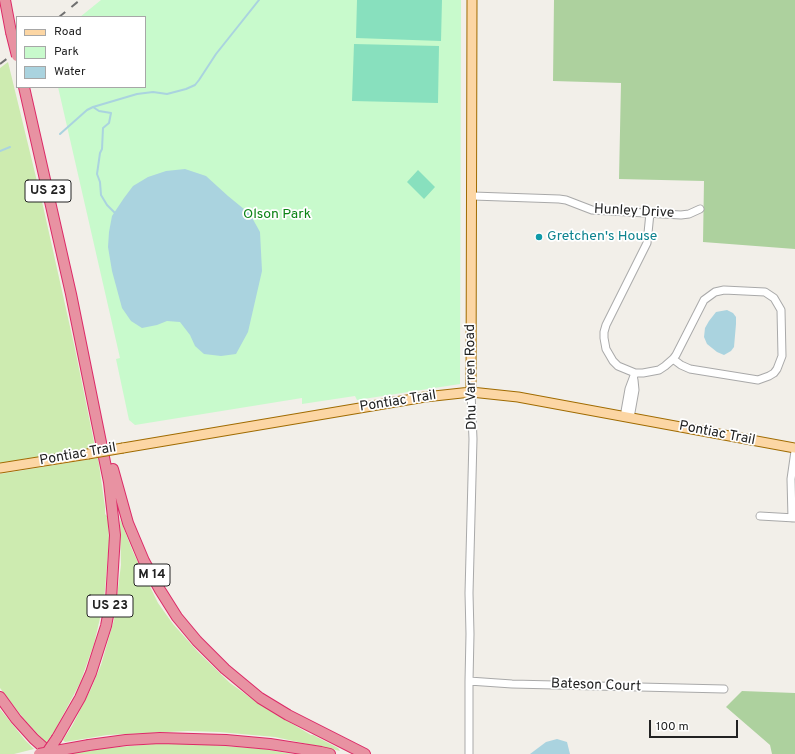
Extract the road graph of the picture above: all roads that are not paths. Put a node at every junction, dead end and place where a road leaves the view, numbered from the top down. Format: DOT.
graph roads {
  1 [pos="4,0"];
  2 [pos="472,0"];
  3 [pos="16,52"];
  4 [pos="24,88"];
  5 [pos="472,196"];
  6 [pos="700,210"];
  7 [pos="650,213"];
  8 [pos="72,294"];
  9 [pos="673,359"];
  10 [pos="634,376"];
  11 [pos="471,392"];
  12 [pos="627,417"];
  13 [pos="795,448"];
  14 [pos="795,451"];
  15 [pos="0,468"];
  16 [pos="760,516"];
  17 [pos="794,518"];
  18 [pos="468,681"];
  19 [pos="724,689"];
  20 [pos="0,697"];
  21 [pos="39,754"];
  22 [pos="46,754"];
  23 [pos="51,754"];
  24 [pos="330,754"];
  25 [pos="365,754"];
  26 [pos="469,754"];
  1 -- 3 [label="highway, bridge"];
  2 -- 5 [label="main road, Dhu Varren Road"];
  4 -- 8 [label="highway, US 23"];
  5 -- 7 [label="street, Hunley Drive"];
  5 -- 11 [label="main road, Dhu Varren Road"];
  6 -- 7 [label="street, Hunley Drive"];
  7 -- 10 [label="street"];
  8 -- 22 [label="highway, US 23, bridge"];
  8 -- 25 [label="highway, M 14"];
  9 -- 9 [label="street"];
  9 -- 10 [label="street"];
  10 -- 12 [label="street"];
  11 -- 12 [label="main road, Pontiac Trail"];
  11 -- 15 [label="main road, Pontiac Trail, bridge"];
  11 -- 18 [label="street, Dhu Varren Road"];
  12 -- 13 [label="main road, Pontiac Trail"];
  14 -- 17 [label="street"];
  16 -- 17 [label="street"];
  18 -- 19 [label="street, Bateson Court"];
  18 -- 26 [label="street, Dhu Varren Road"];
  20 -- 23 [label="highway"];
  21 -- 24 [label="highway, bridge"];
}
